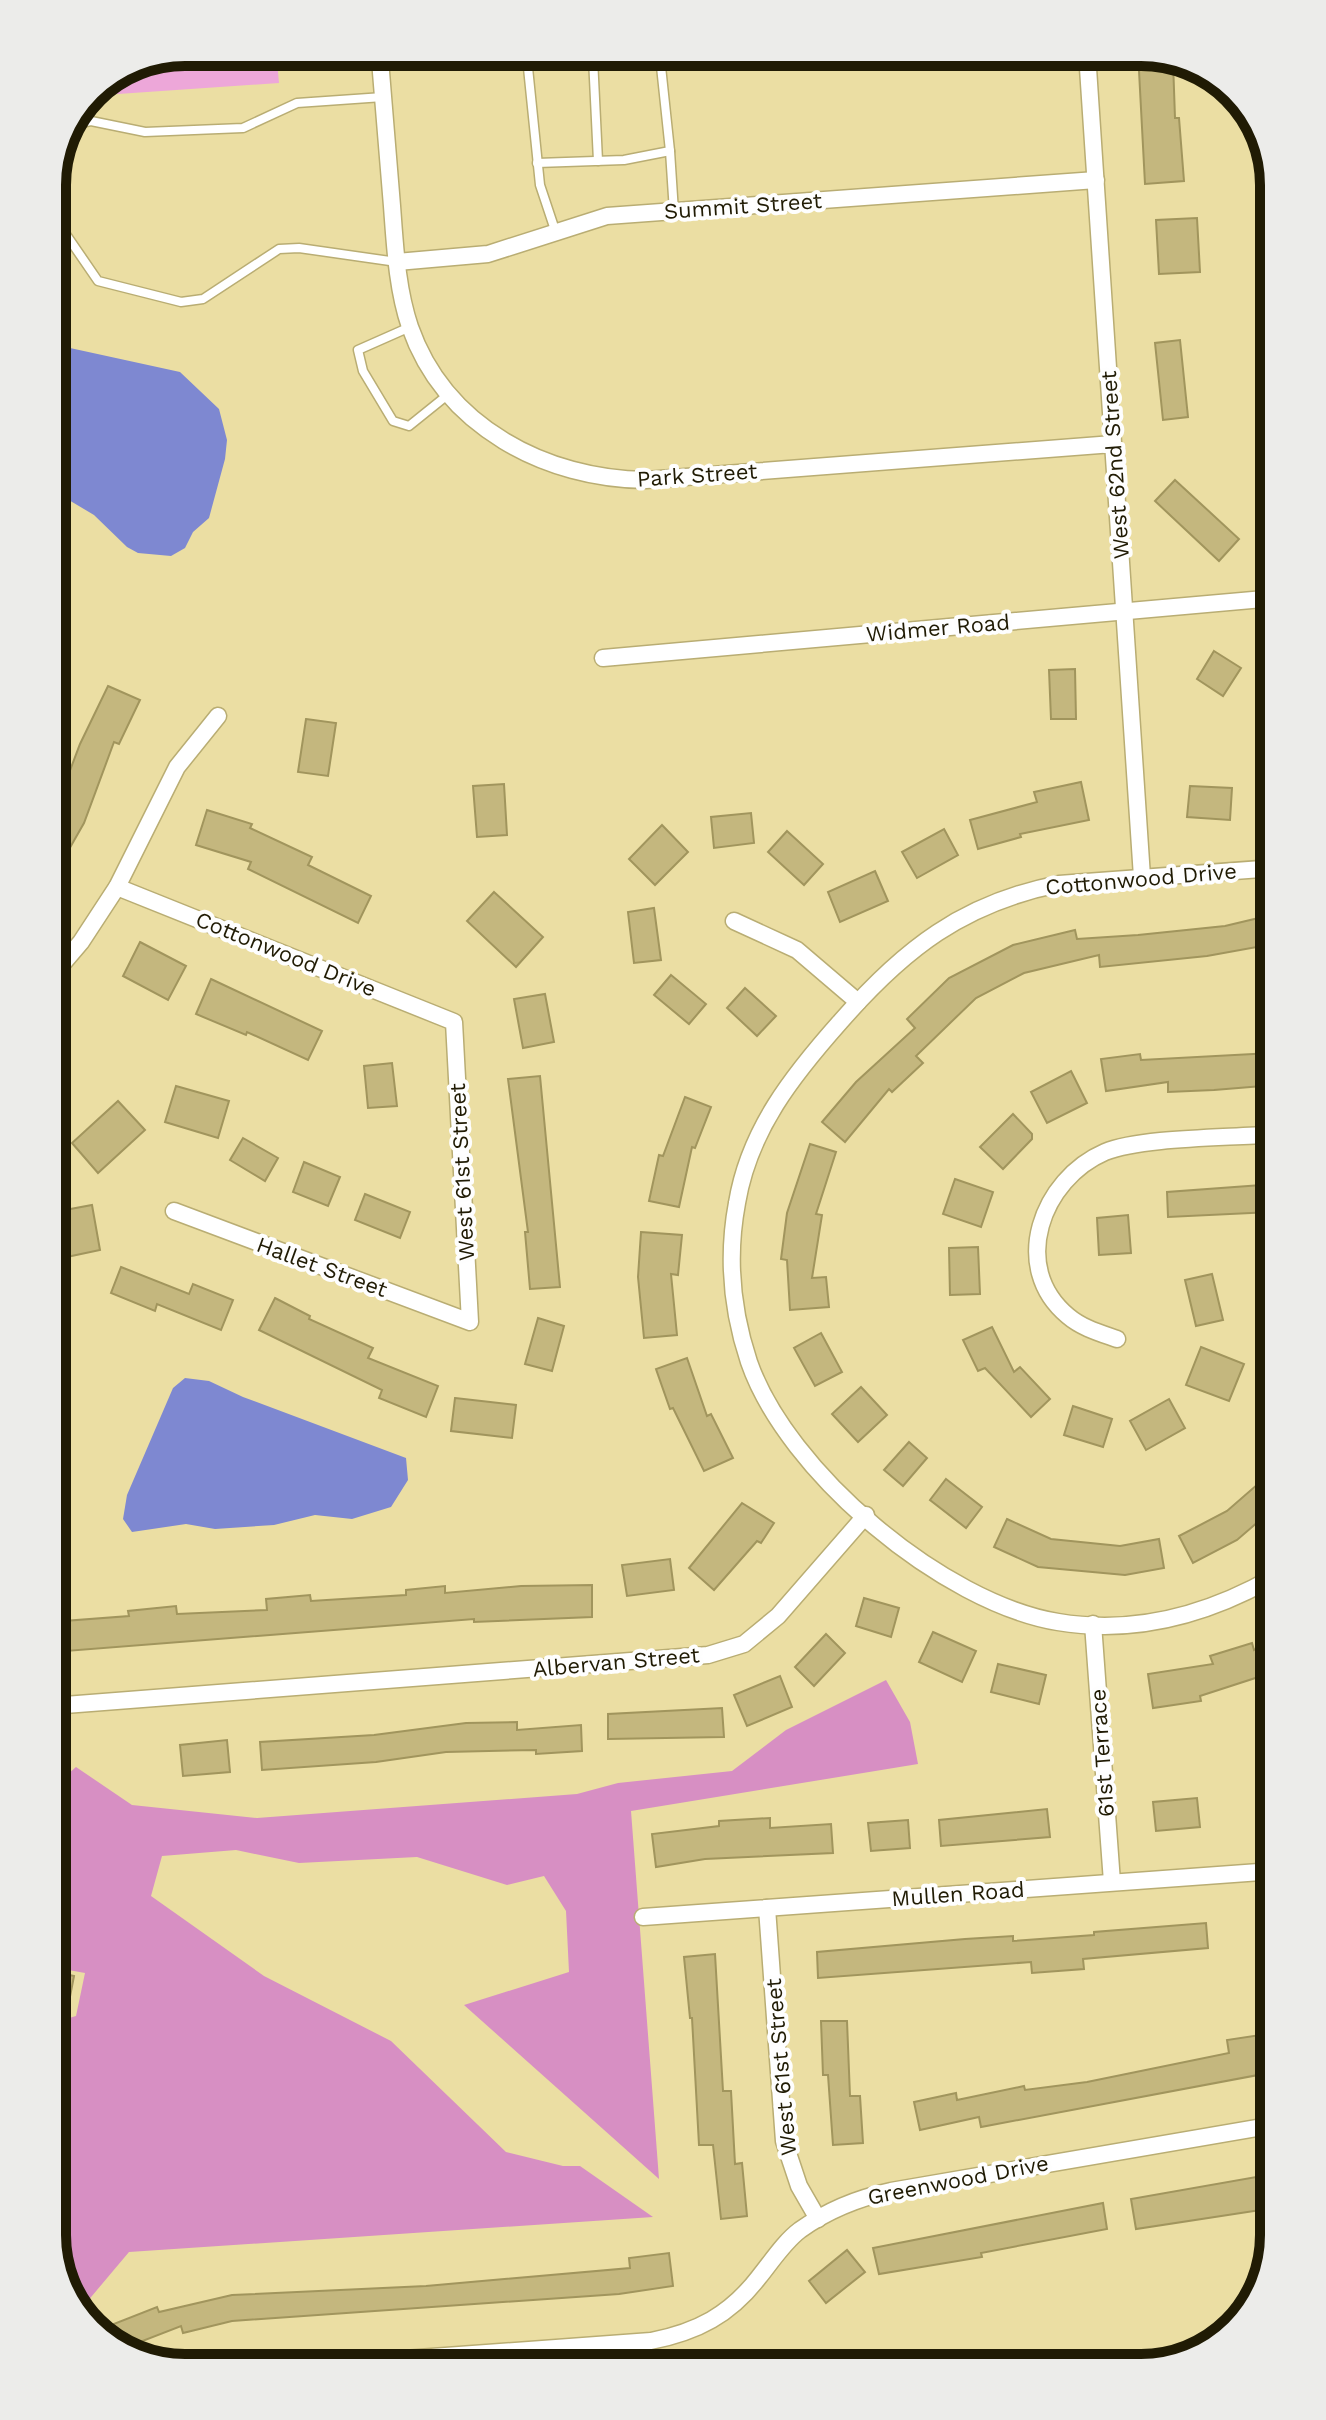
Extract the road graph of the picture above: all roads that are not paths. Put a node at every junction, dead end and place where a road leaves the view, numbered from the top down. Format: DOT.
graph roads {
  1 [pos="380,66"];
  2 [pos="528,66"];
  3 [pos="593,66"];
  4 [pos="661,66"];
  5 [pos="1088,66"];
  6 [pos="383,97"];
  7 [pos="84,122"];
  8 [pos="670,151"];
  9 [pos="598,161"];
  10 [pos="537,163"];
  11 [pos="1096,180"];
  12 [pos="674,212"];
  13 [pos="555,230"];
  14 [pos="66,234"];
  15 [pos="397,262"];
  16 [pos="410,327"];
  17 [pos="450,393"];
  18 [pos="1113,444"];
  19 [pos="1260,599"];
  20 [pos="1126,613"];
  21 [pos="603,658"];
  22 [pos="218,716"];
  23 [pos="1260,869"];
  24 [pos="1142,877"];
  25 [pos="117,887"];
  26 [pos="734,921"];
  27 [pos="66,960"];
  28 [pos="858,1002"];
  29 [pos="454,1022"];
  30 [pos="1260,1135"];
  31 [pos="174,1211"];
  32 [pos="470,1322"];
  33 [pos="1117,1339"];
  34 [pos="866,1515"];
  35 [pos="1260,1585"];
  36 [pos="1093,1624"];
  37 [pos="66,1705"];
  38 [pos="1260,1872"];
  39 [pos="1112,1882"];
  40 [pos="767,1908"];
  41 [pos="643,1917"];
  42 [pos="1260,2127"];
  43 [pos="818,2219"];
  44 [pos="563,2354"];
  1 -- 6 [label="street"];
  2 -- 10 [label="lane"];
  3 -- 9 [label="lane"];
  4 -- 8 [label="lane"];
  5 -- 11 [label="street, West 62nd Street"];
  6 -- 7 [label="lane"];
  6 -- 15 [label="street"];
  8 -- 9 [label="lane"];
  8 -- 12 [label="lane"];
  9 -- 10 [label="lane"];
  10 -- 13 [label="lane"];
  11 -- 12 [label="street, Summit Street"];
  11 -- 18 [label="street, West 62nd Street"];
  12 -- 13 [label="street, Summit Street"];
  13 -- 15 [label="street, Summit Street"];
  14 -- 15 [label="lane"];
  15 -- 16 [label="street, Park Street"];
  16 -- 17 [label="street, Park Street"];
  16 -- 17 [label="lane"];
  17 -- 18 [label="street, Park Street"];
  18 -- 20 [label="street, West 62nd Street"];
  19 -- 20 [label="street, Widmer Road"];
  20 -- 21 [label="street, Widmer Road"];
  20 -- 24 [label="street, West 62nd Street"];
  22 -- 25 [label="street"];
  23 -- 24 [label="street, Cottonwood Drive"];
  24 -- 28 [label="street, Cottonwood Drive"];
  25 -- 27 [label="street"];
  25 -- 29 [label="street, Cottonwood Drive"];
  26 -- 28 [label="street"];
  28 -- 34 [label="street, Cottonwood Drive"];
  29 -- 32 [label="street, West 61st Street"];
  30 -- 33 [label="street"];
  31 -- 32 [label="street, Hallet Street"];
  34 -- 36 [label="street"];
  34 -- 37 [label="street, Albervan Street"];
  35 -- 36 [label="street"];
  36 -- 39 [label="street, 61st Terrace"];
  38 -- 39 [label="street, Mullen Road"];
  39 -- 40 [label="street, Mullen Road"];
  40 -- 41 [label="street, Mullen Road"];
  40 -- 43 [label="street, West 61st Street"];
  42 -- 43 [label="street, Greenwood Drive"];
  43 -- 44 [label="street, Greenwood Drive"];
}
